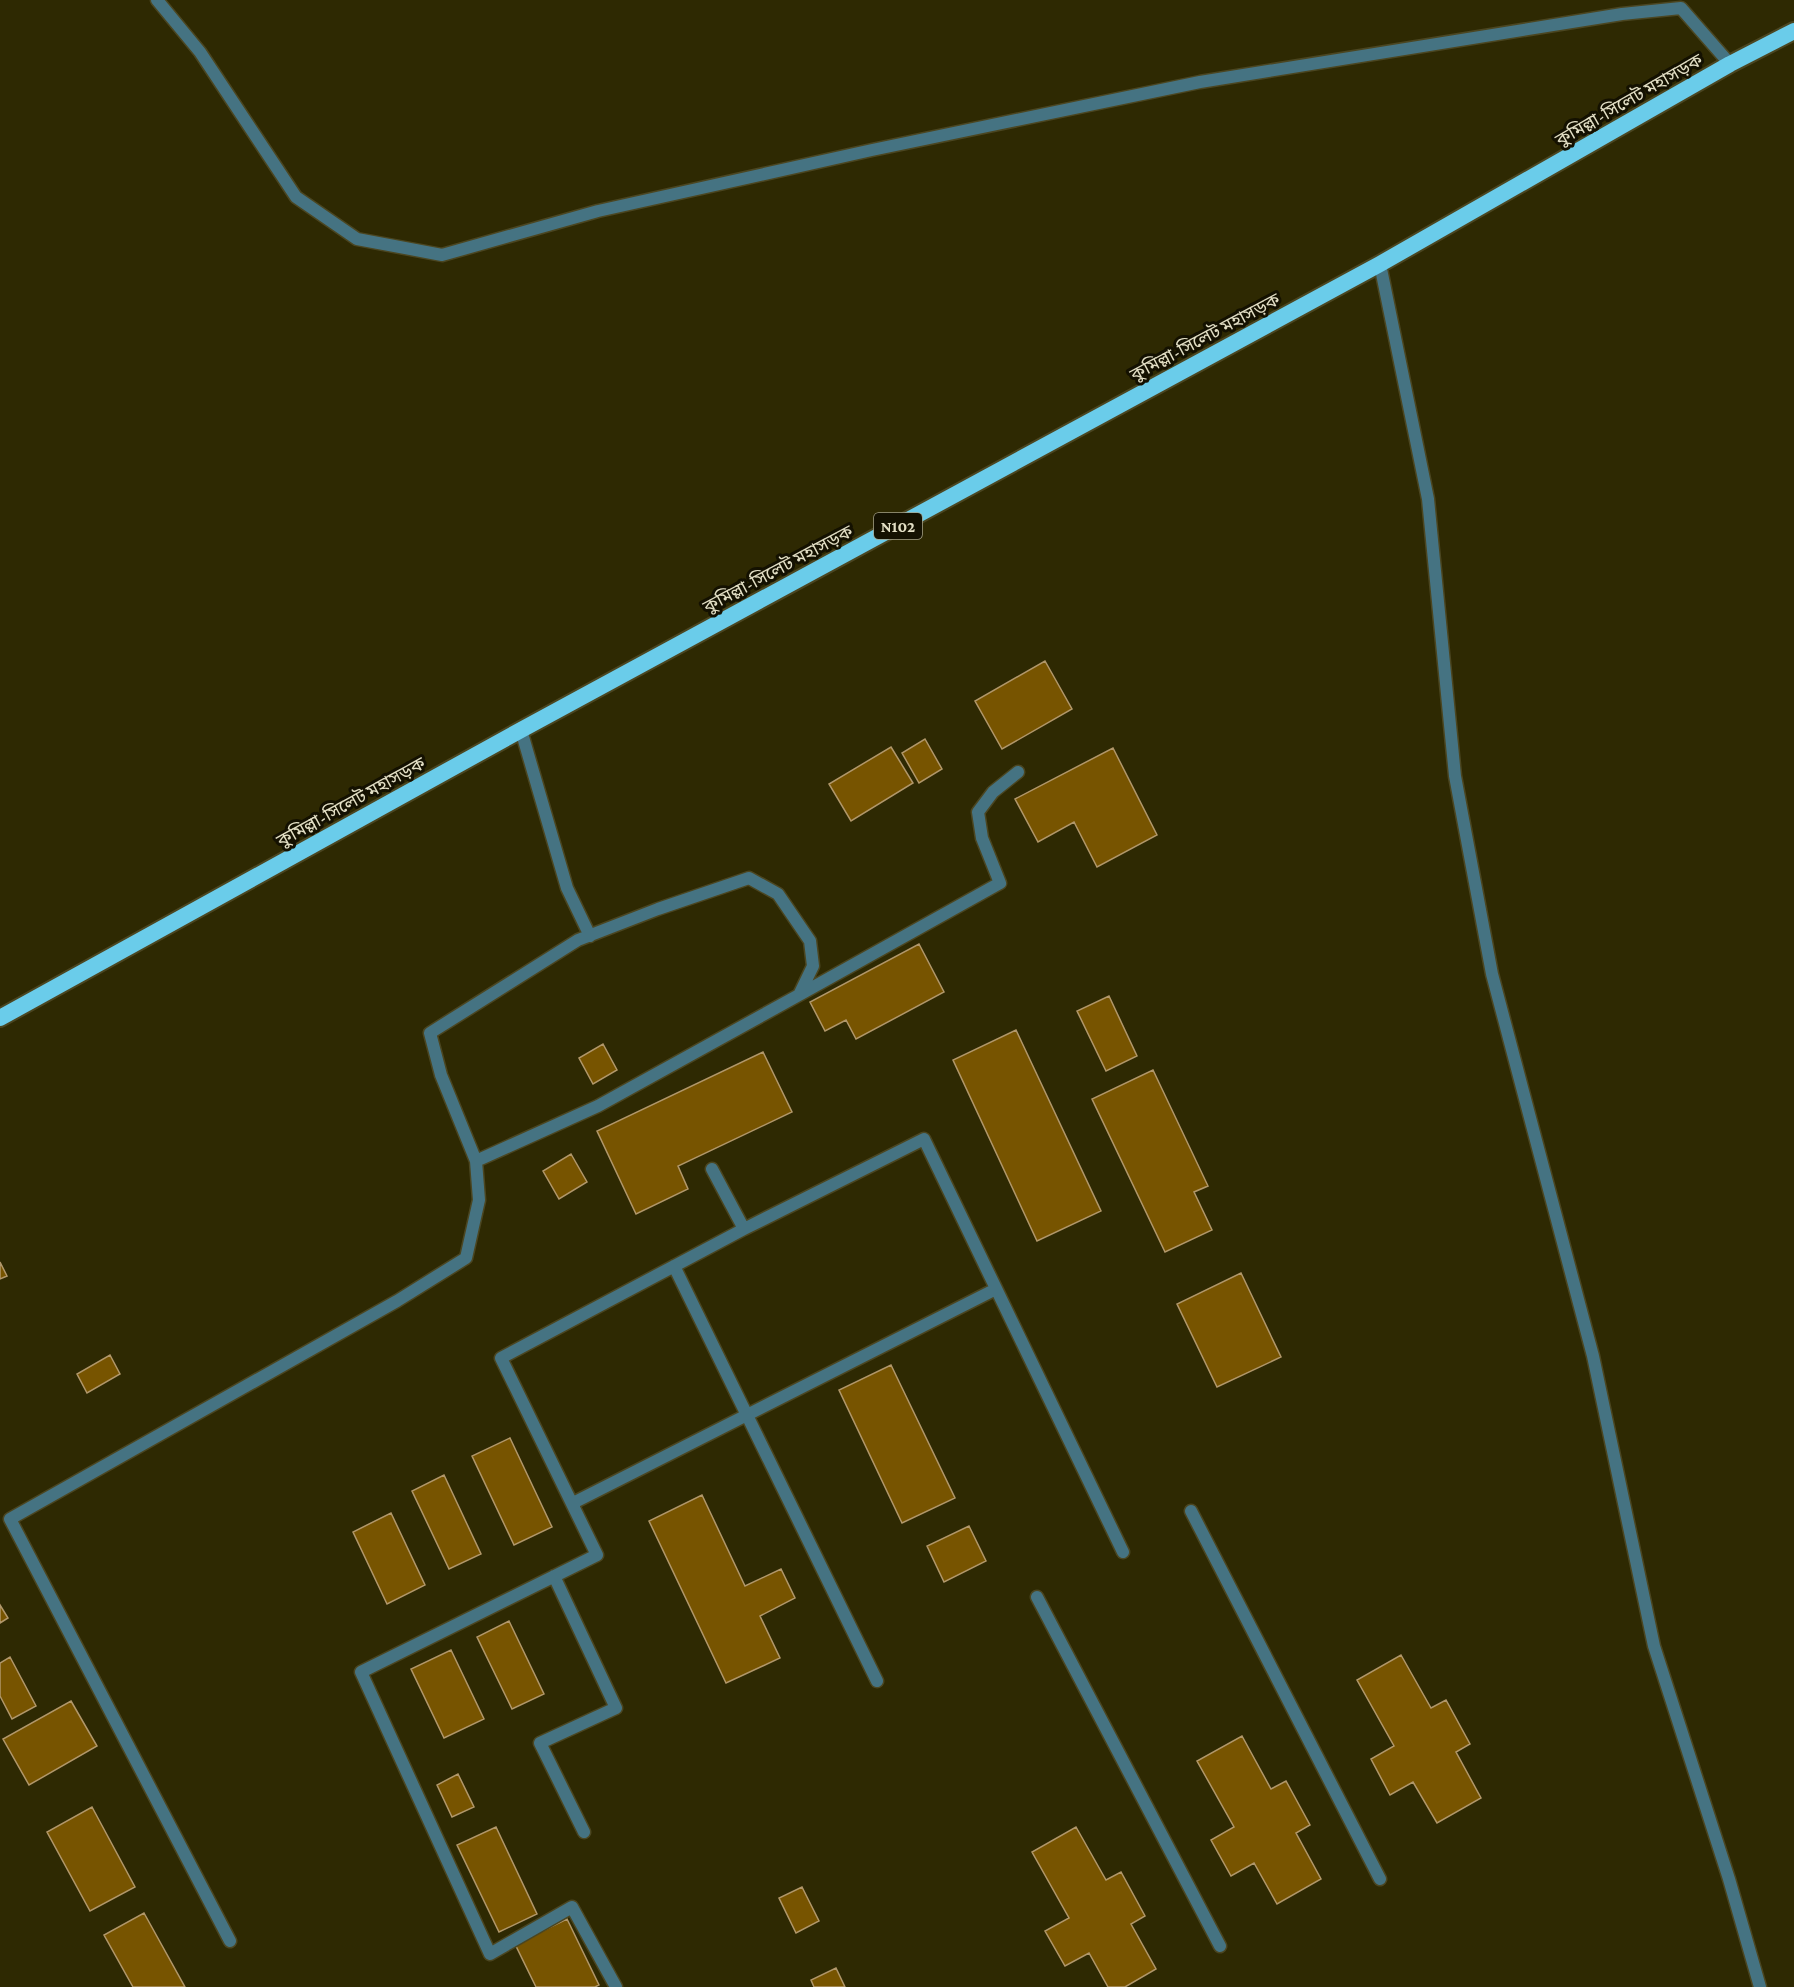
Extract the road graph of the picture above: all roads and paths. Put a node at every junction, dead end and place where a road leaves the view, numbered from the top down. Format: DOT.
graph roads {
  1 [pos="157,0"];
  2 [pos="1681,4"];
  3 [pos="1794,31"];
  4 [pos="1731,64"];
  5 [pos="1380,264"];
  6 [pos="521,730"];
  7 [pos="1018,772"];
  8 [pos="590,936"];
  9 [pos="800,995"];
  10 [pos="0,1018"];
  11 [pos="476,1161"];
  12 [pos="712,1169"];
  13 [pos="744,1229"];
  14 [pos="674,1266"];
  15 [pos="996,1289"];
  16 [pos="747,1414"];
  17 [pos="573,1503"];
  18 [pos="1191,1511"];
  19 [pos="1123,1552"];
  20 [pos="554,1576"];
  21 [pos="1037,1597"];
  22 [pos="877,1681"];
  23 [pos="584,1832"];
  24 [pos="1380,1879"];
  25 [pos="230,1941"];
  26 [pos="1220,1946"];
  27 [pos="616,1987"];
  28 [pos="1760,1987"];
  1 -- 2 [label="street"];
  2 -- 4 [label="street"];
  3 -- 4 [label="highway, কুমিল্লা-সিলেট মহাসড়ক / N102"];
  4 -- 5 [label="highway, কুমিল্লা-সিলেট মহাসড়ক / N102"];
  5 -- 6 [label="highway, কুমিল্লা-সিলেট মহাসড়ক / N102"];
  5 -- 28 [label="street"];
  6 -- 8 [label="street"];
  6 -- 10 [label="highway, কুমিল্লা-সিলেট মহাসড়ক / N102"];
  7 -- 9 [label="street"];
  8 -- 9 [label="street"];
  8 -- 11 [label="street"];
  9 -- 11 [label="street"];
  11 -- 25 [label="street"];
  12 -- 13 [label="street"];
  13 -- 14 [label="street"];
  13 -- 15 [label="street"];
  14 -- 16 [label="street"];
  14 -- 17 [label="street"];
  15 -- 16 [label="street"];
  15 -- 19 [label="street"];
  16 -- 17 [label="street"];
  16 -- 22 [label="street"];
  17 -- 20 [label="street"];
  18 -- 24 [label="street"];
  20 -- 23 [label="street"];
  20 -- 27 [label="street"];
  21 -- 26 [label="street"];
}
